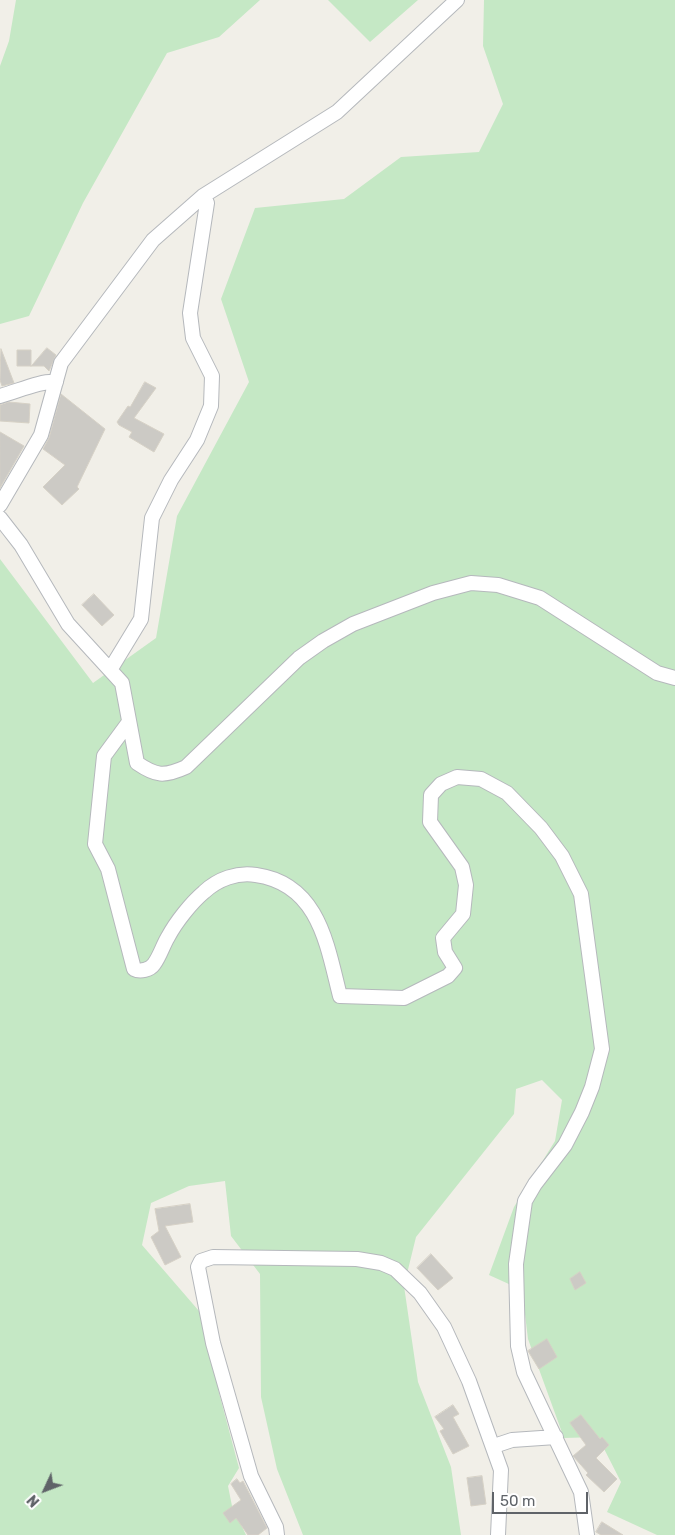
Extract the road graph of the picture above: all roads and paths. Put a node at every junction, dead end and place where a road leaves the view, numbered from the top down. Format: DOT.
graph roads {
  1 [pos="456,0"];
  2 [pos="203,196"];
  3 [pos="56,382"];
  4 [pos="0,396"];
  5 [pos="0,505"];
  6 [pos="0,518"];
  7 [pos="110,670"];
  8 [pos="675,678"];
  9 [pos="129,722"];
  10 [pos="556,1437"];
  11 [pos="494,1446"];
  12 [pos="277,1535"];
  13 [pos="498,1535"];
  14 [pos="587,1535"];
  1 -- 2 [label="street"];
  2 -- 3 [label="street"];
  2 -- 7 [label="street"];
  3 -- 4 [label="street"];
  3 -- 5 [label="street"];
  6 -- 7 [label="street"];
  7 -- 9 [label="street"];
  8 -- 9 [label="street"];
  9 -- 10 [label="street"];
  10 -- 11 [label="street"];
  10 -- 14 [label="street"];
  11 -- 12 [label="street"];
  11 -- 13 [label="street"];
}
